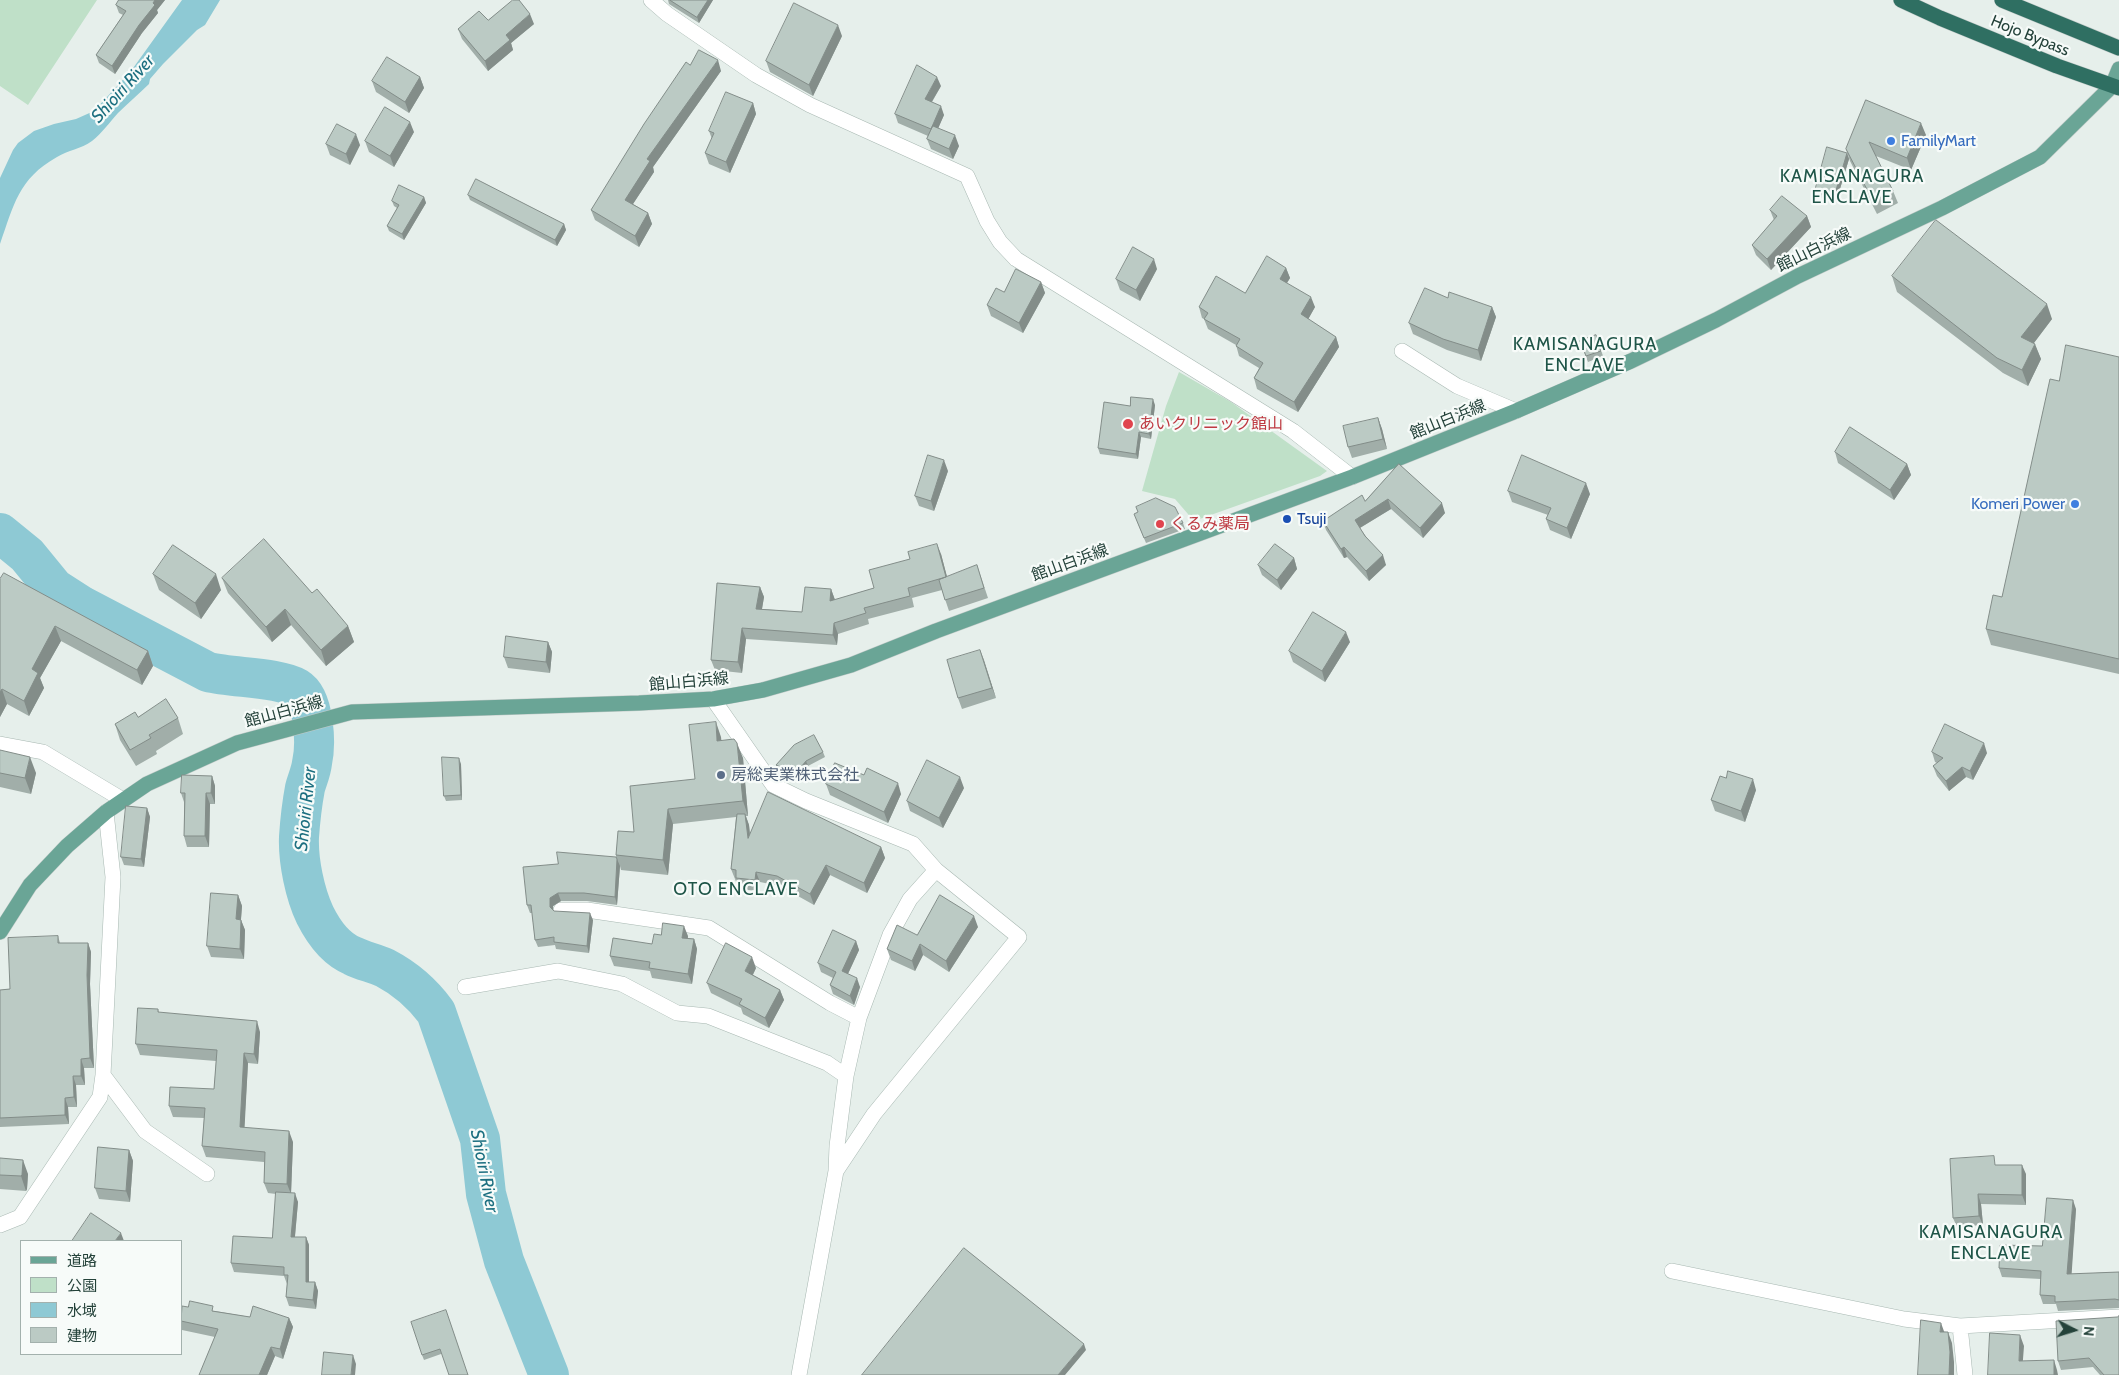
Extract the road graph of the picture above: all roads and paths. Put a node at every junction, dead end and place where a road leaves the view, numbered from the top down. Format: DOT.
graph roads {
  1 [pos="651,0"];
  2 [pos="1901,0"];
  3 [pos="2002,0"];
  4 [pos="2119,48"];
  5 [pos="2119,69"];
  6 [pos="2115,87"];
  7 [pos="1402,351"];
  8 [pos="1516,411"];
  9 [pos="1352,477"];
  10 [pos="713,699"];
  11 [pos="0,744"];
  12 [pos="123,800"];
  13 [pos="106,812"];
  14 [pos="936,870"];
  15 [pos="561,910"];
  16 [pos="0,932"];
  17 [pos="466,987"];
  18 [pos="860,1018"];
  19 [pos="103,1075"];
  20 [pos="846,1076"];
  21 [pos="836,1170"];
  22 [pos="207,1174"];
  23 [pos="0,1225"];
  24 [pos="1672,1271"];
  25 [pos="2119,1317"];
  26 [pos="1960,1326"];
  27 [pos="799,1375"];
  28 [pos="1964,1375"];
  1 -- 9 [label="street"];
  2 -- 6 [label="highway, Hojo Bypass"];
  3 -- 4 [label="highway, Hojo Bypass"];
  5 -- 6 [label="main road, 館山白浜線"];
  6 -- 8 [label="main road, 館山白浜線"];
  7 -- 8 [label="street"];
  8 -- 9 [label="main road, 館山白浜線"];
  9 -- 10 [label="main road, 館山白浜線"];
  10 -- 12 [label="main road, 館山白浜線"];
  10 -- 14 [label="street"];
  11 -- 12 [label="street"];
  12 -- 13 [label="main road, 館山白浜線"];
  13 -- 16 [label="main road, 館山白浜線"];
  13 -- 19 [label="street"];
  14 -- 18 [label="street"];
  14 -- 21 [label="street"];
  15 -- 18 [label="street"];
  17 -- 20 [label="street"];
  18 -- 20 [label="street"];
  19 -- 22 [label="street"];
  19 -- 23 [label="street"];
  20 -- 21 [label="street"];
  21 -- 27 [label="street"];
  24 -- 26 [label="street"];
  25 -- 26 [label="street"];
  26 -- 28 [label="street"];
}
